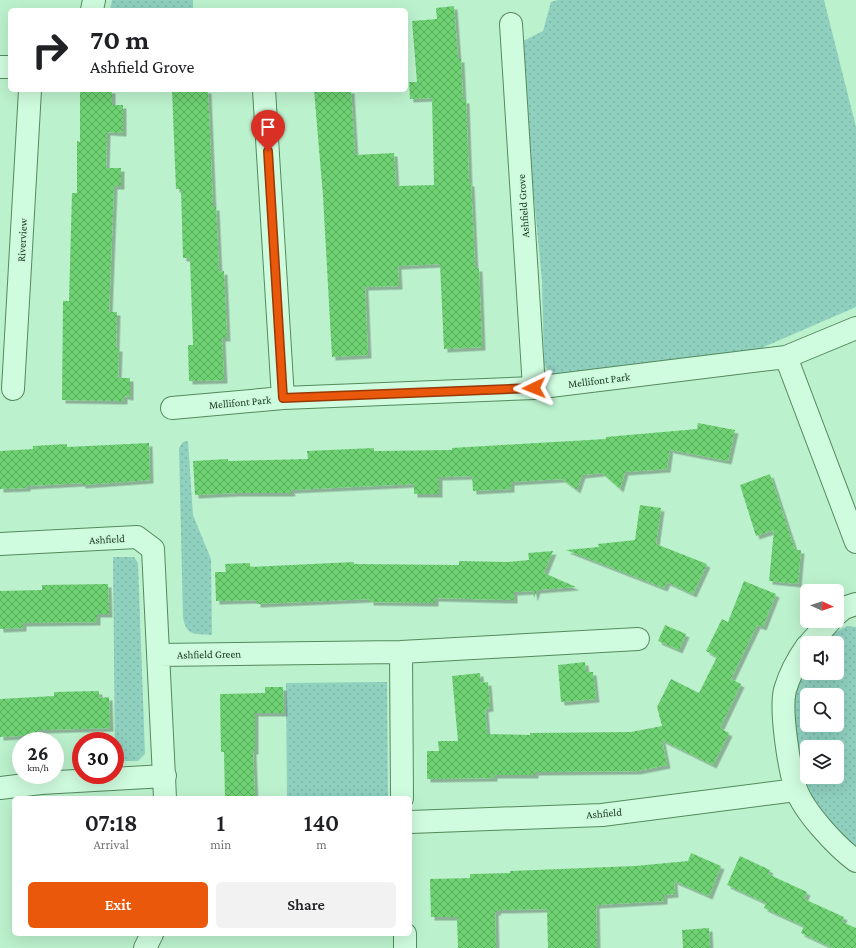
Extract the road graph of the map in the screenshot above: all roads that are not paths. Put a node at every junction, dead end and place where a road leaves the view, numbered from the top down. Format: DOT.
graph roads {
  1 [pos="511,24"];
  2 [pos="30,92"];
  3 [pos="264,92"];
  4 [pos="856,328"];
  5 [pos="786,357"];
  6 [pos="534,388"];
  7 [pos="13,389"];
  8 [pos="283,398"];
  9 [pos="172,408"];
  10 [pos="856,542"];
  11 [pos="0,544"];
  12 [pos="856,604"];
  13 [pos="844,608"];
  14 [pos="824,628"];
  15 [pos="816,636"];
  16 [pos="638,639"];
  17 [pos="401,652"];
  18 [pos="159,655"];
  19 [pos="800,657"];
  20 [pos="165,776"];
  21 [pos="0,788"];
  22 [pos="796,790"];
  23 [pos="164,796"];
  24 [pos="402,796"];
  25 [pos="412,822"];
  26 [pos="856,862"];
  27 [pos="151,936"];
  28 [pos="405,936"];
  29 [pos="145,948"];
  30 [pos="405,948"];
  1 -- 6 [label="street, Ashfield Grove"];
  2 -- 7 [label="street, Riverview"];
  3 -- 8 [label="street"];
  4 -- 5 [label="street, Mellifont Park"];
  5 -- 6 [label="street, Mellifont Park"];
  5 -- 10 [label="street"];
  6 -- 8 [label="street, Mellifont Park"];
  8 -- 9 [label="street, Mellifont Park"];
  11 -- 18 [label="street, Ashfield"];
  12 -- 13 [label="street"];
  14 -- 15 [label="street"];
  16 -- 17 [label="street"];
  17 -- 18 [label="street, Ashfield Green"];
  17 -- 24 [label="street"];
  18 -- 20 [label="street"];
  19 -- 22 [label="street"];
  20 -- 21 [label="street"];
  20 -- 23 [label="street"];
  22 -- 25 [label="street, Ashfield"];
  22 -- 26 [label="street"];
  27 -- 29 [label="street"];
  28 -- 30 [label="street"];
}
